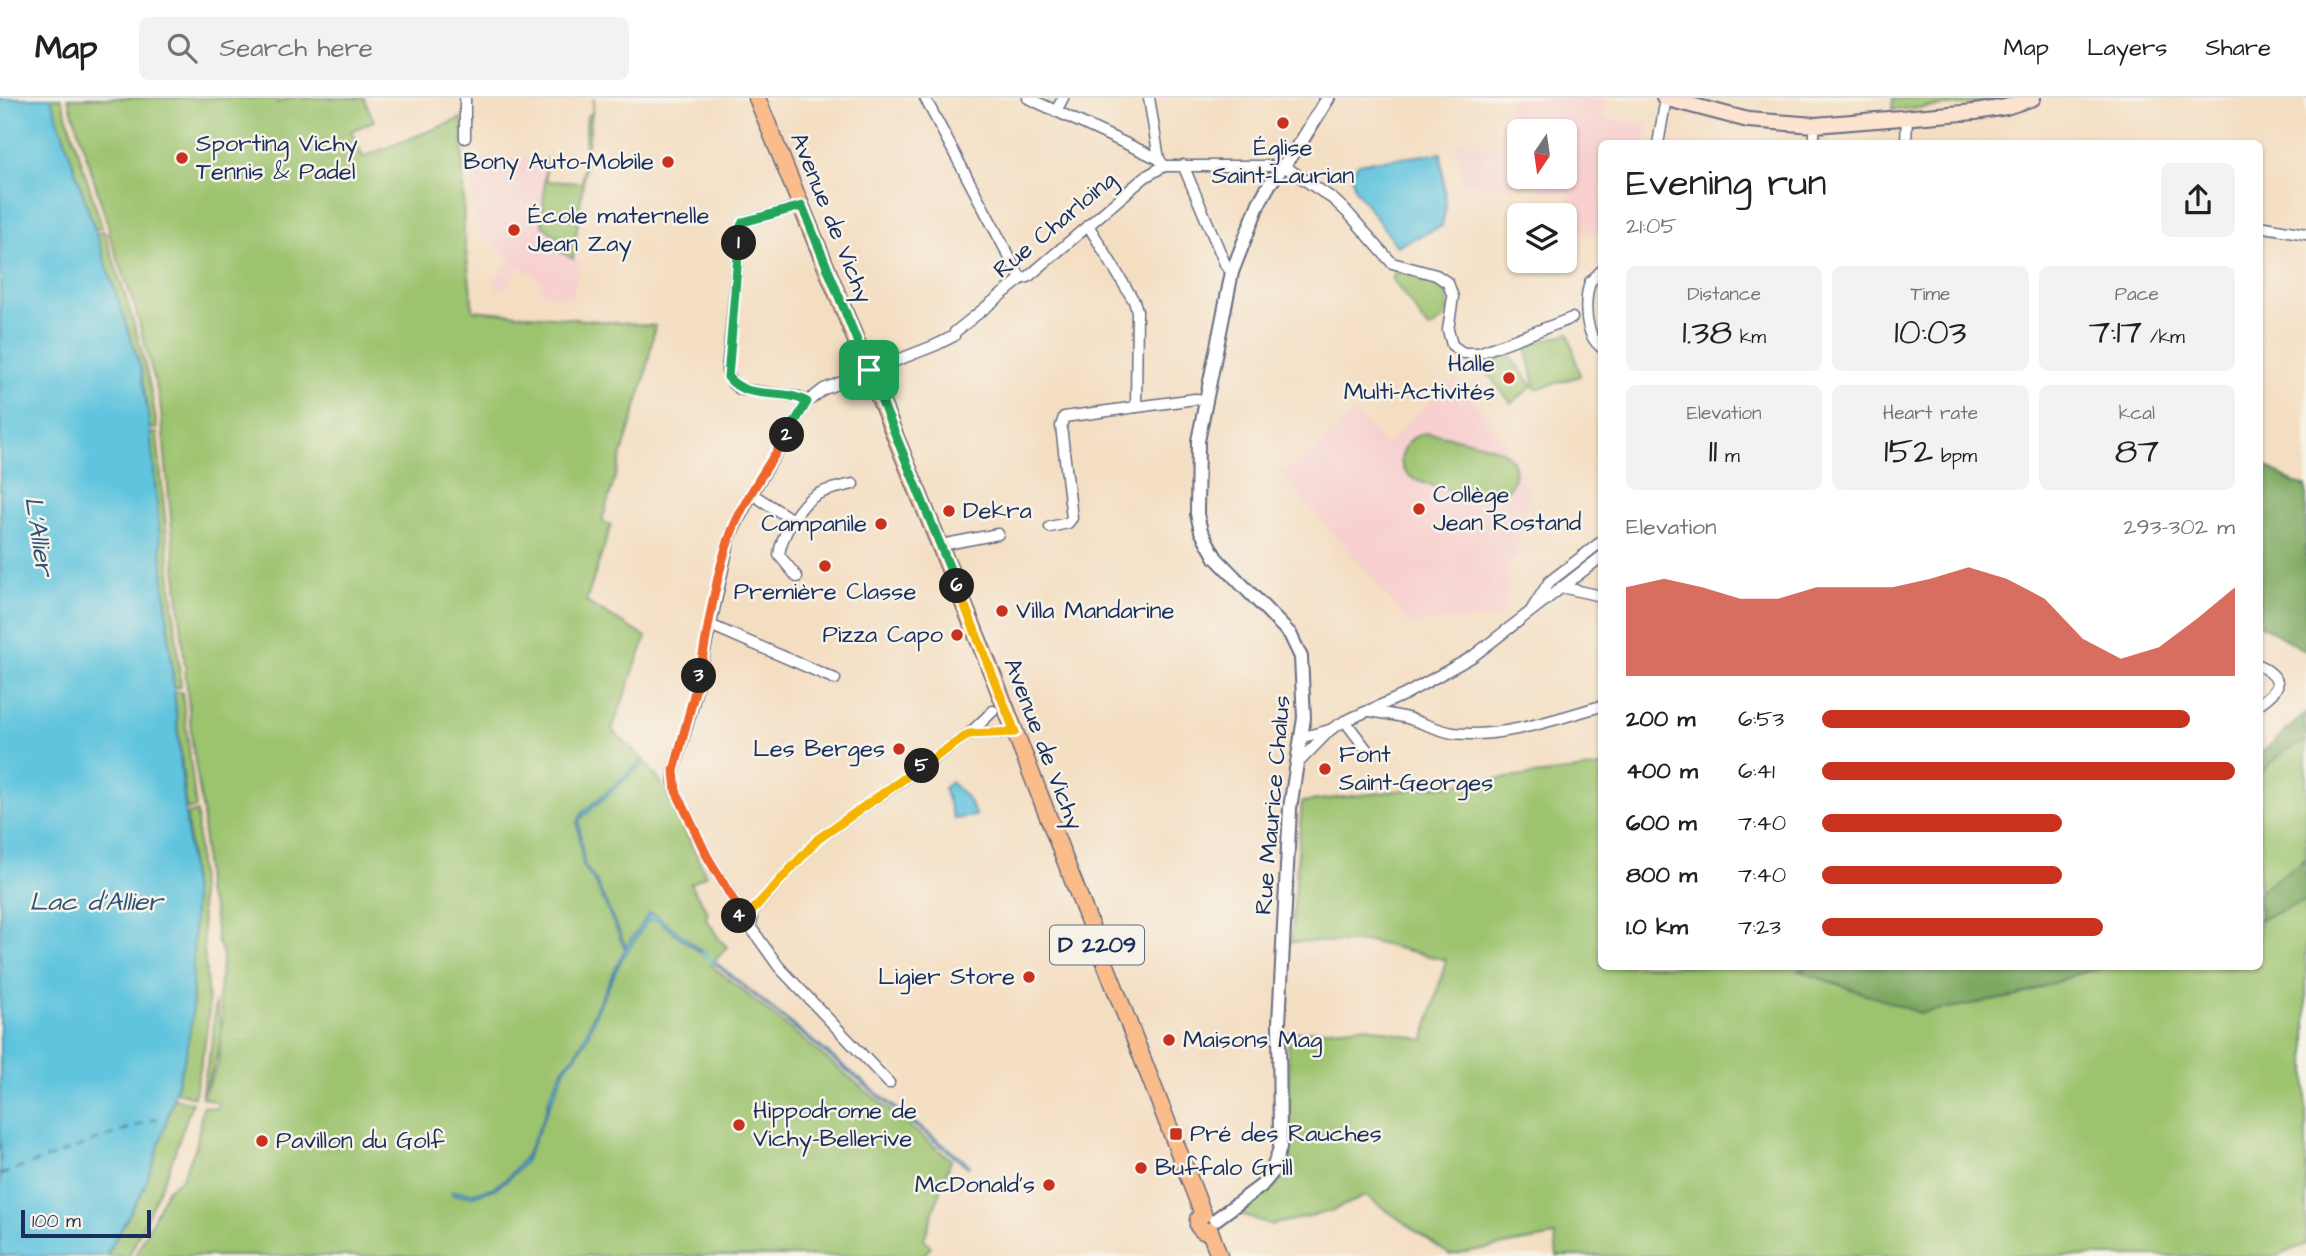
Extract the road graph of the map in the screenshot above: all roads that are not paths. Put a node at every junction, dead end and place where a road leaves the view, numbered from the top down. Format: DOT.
graph roads {
  1 [pos="465,98"];
  2 [pos="757,98"];
  3 [pos="925,98"];
  4 [pos="1028,98"];
  5 [pos="1062,98"];
  6 [pos="1149,98"];
  7 [pos="1328,98"];
  8 [pos="2034,98"];
  9 [pos="1672,100"];
  10 [pos="1056,111"];
  11 [pos="1907,118"];
  12 [pos="1815,125"];
  13 [pos="466,138"];
  14 [pos="1659,140"];
  15 [pos="1813,140"];
  16 [pos="1906,140"];
  17 [pos="1162,162"];
  18 [pos="1183,165"];
  19 [pos="1284,166"];
  20 [pos="802,206"];
  21 [pos="1088,225"];
  22 [pos="2263,227"];
  23 [pos="2306,234"];
  24 [pos="1233,272"];
  25 [pos="1598,274"];
  26 [pos="1021,279"];
  27 [pos="1572,318"];
  28 [pos="1598,343"];
  29 [pos="869,370"];
  30 [pos="1206,400"];
  31 [pos="807,402"];
  32 [pos="1136,407"];
  33 [pos="853,484"];
  34 [pos="752,494"];
  35 [pos="794,521"];
  36 [pos="1050,527"];
  37 [pos="998,534"];
  38 [pos="1598,544"];
  39 [pos="941,545"];
  40 [pos="1598,559"];
  41 [pos="797,577"];
  42 [pos="1562,587"];
  43 [pos="1598,595"];
  44 [pos="1532,610"];
  45 [pos="710,625"];
  46 [pos="2263,667"];
  47 [pos="835,679"];
  48 [pos="1400,697"];
  49 [pos="2263,701"];
  50 [pos="1598,707"];
  51 [pos="1368,710"];
  52 [pos="993,711"];
  53 [pos="1401,717"];
  54 [pos="1345,721"];
  55 [pos="1330,730"];
  56 [pos="1015,732"];
  57 [pos="969,734"];
  58 [pos="1303,737"];
  59 [pos="1370,754"];
  60 [pos="1298,763"];
  61 [pos="747,917"];
  62 [pos="889,1083"];
  63 [pos="1209,1222"];
  64 [pos="1219,1256"];
  1 -- 13 [label="street"];
  2 -- 20 [label="main road, Avenue de Vichy / D 2209"];
  3 -- 26 [label="street"];
  4 -- 10 [label="street"];
  5 -- 10 [label="street"];
  6 -- 17 [label="street"];
  7 -- 19 [label="street, Rue Maurice Chalus"];
  8 -- 11 [label="main road"];
  9 -- 12 [label="main road"];
  9 -- 14 [label="street"];
  10 -- 17 [label="street"];
  11 -- 12 [label="main road"];
  11 -- 16 [label="street"];
  12 -- 15 [label="street"];
  17 -- 18 [label="street"];
  17 -- 21 [label="street, Rue Charloing"];
  18 -- 19 [label="street"];
  18 -- 24 [label="street"];
  19 -- 24 [label="street, Rue Maurice Chalus"];
  19 -- 27 [label="street"];
  20 -- 29 [label="main road, Avenue de Vichy / D 2209"];
  20 -- 31 [label="street"];
  21 -- 26 [label="street, Rue Charloing"];
  21 -- 32 [label="street"];
  22 -- 23 [label="street"];
  24 -- 30 [label="street, Rue Maurice Chalus"];
  25 -- 28 [label="street"];
  26 -- 29 [label="street, Rue Charloing"];
  29 -- 31 [label="street, Rue Charloing"];
  29 -- 39 [label="main road, Avenue de Vichy / D 2209"];
  30 -- 32 [label="street"];
  30 -- 58 [label="street, Rue Maurice Chalus"];
  31 -- 34 [label="street"];
  32 -- 36 [label="street"];
  33 -- 35 [label="street"];
  34 -- 35 [label="street"];
  34 -- 45 [label="street"];
  35 -- 41 [label="street"];
  37 -- 39 [label="street"];
  38 -- 44 [label="street"];
  39 -- 56 [label="main road, Avenue de Vichy / D 2209"];
  40 -- 42 [label="street"];
  42 -- 43 [label="street"];
  42 -- 44 [label="street"];
  44 -- 48 [label="street"];
  45 -- 47 [label="street"];
  45 -- 61 [label="street"];
  46 -- 49 [label="street"];
  48 -- 51 [label="street"];
  48 -- 53 [label="street"];
  50 -- 53 [label="street"];
  51 -- 53 [label="street"];
  51 -- 54 [label="street"];
  52 -- 57 [label="street"];
  54 -- 55 [label="street"];
  54 -- 59 [label="street"];
  55 -- 58 [label="street"];
  55 -- 60 [label="street"];
  56 -- 57 [label="street"];
  56 -- 63 [label="main road, Avenue de Vichy / D 2209"];
  57 -- 61 [label="street"];
  58 -- 60 [label="street, Rue Maurice Chalus"];
  60 -- 63 [label="street, Rue Maurice Chalus"];
  61 -- 62 [label="street"];
  63 -- 64 [label="main road, Avenue de Vichy / D 2209"];
}
